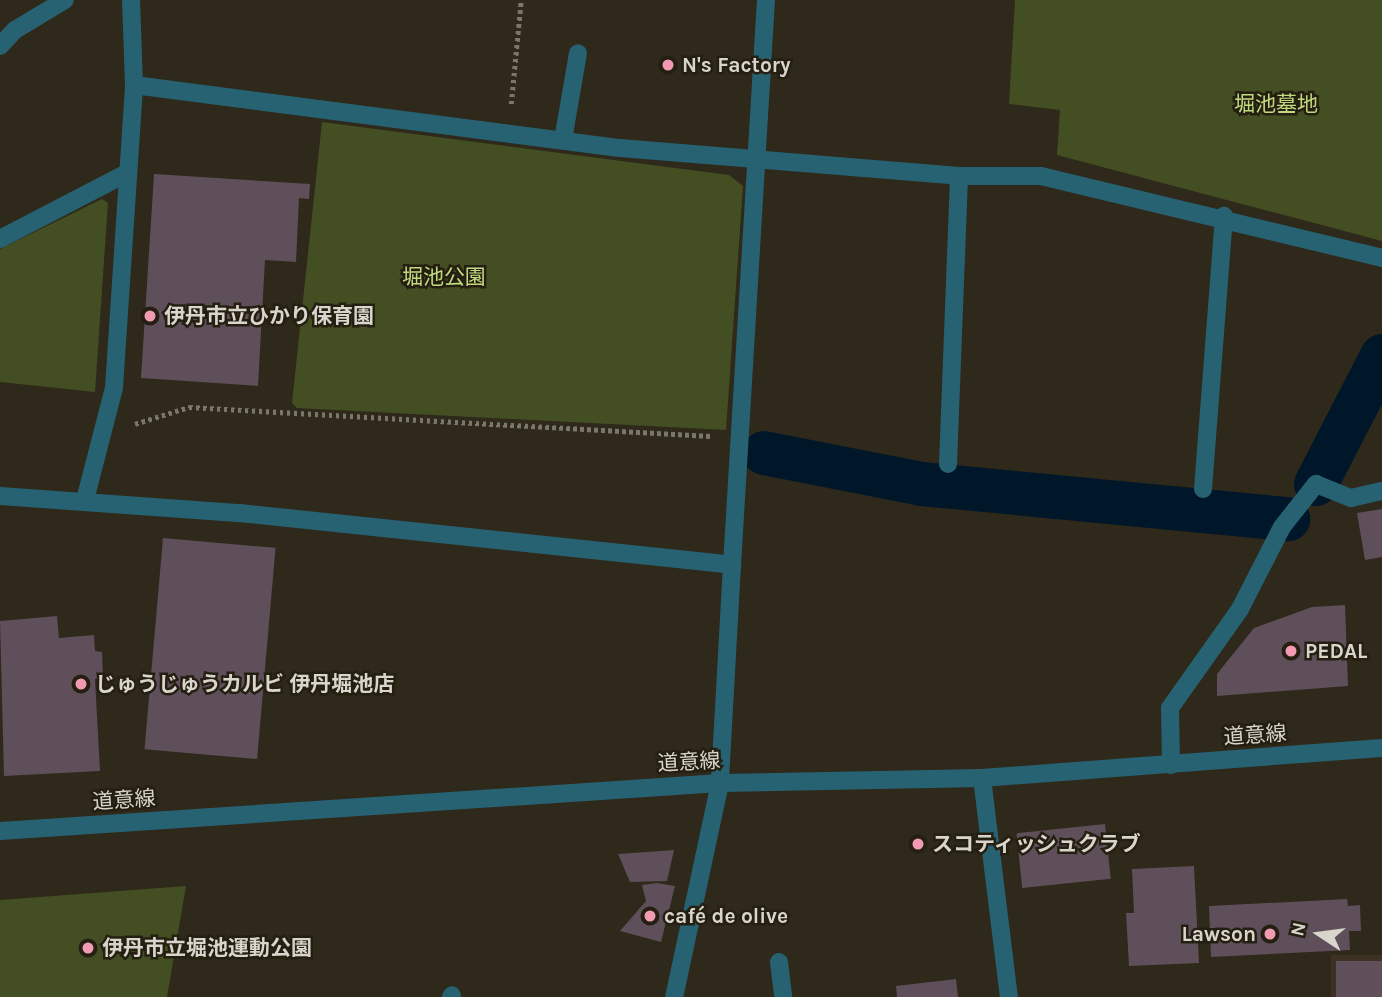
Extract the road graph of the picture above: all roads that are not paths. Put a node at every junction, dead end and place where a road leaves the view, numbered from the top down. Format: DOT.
graph roads {
  1 [pos="65,0"];
  2 [pos="131,0"];
  3 [pos="766,0"];
  4 [pos="8,26"];
  5 [pos="0,46"];
  6 [pos="578,52"];
  7 [pos="134,85"];
  8 [pos="563,140"];
  9 [pos="758,160"];
  10 [pos="125,174"];
  11 [pos="959,176"];
  12 [pos="1224,216"];
  13 [pos="0,239"];
  14 [pos="1382,258"];
  15 [pos="948,464"];
  16 [pos="1203,489"];
  17 [pos="1382,491"];
  18 [pos="0,496"];
  19 [pos="85,500"];
  20 [pos="732,565"];
  21 [pos="1382,748"];
  22 [pos="1171,765"];
  23 [pos="982,778"];
  24 [pos="720,783"];
  25 [pos="0,831"];
  26 [pos="779,962"];
  27 [pos="674,997"];
  28 [pos="783,997"];
  29 [pos="1009,997"];
  1 -- 4 [label="street"];
  2 -- 7 [label="street"];
  3 -- 9 [label="street"];
  4 -- 5 [label="street"];
  6 -- 8 [label="street"];
  7 -- 8 [label="street"];
  7 -- 10 [label="street"];
  8 -- 9 [label="street"];
  9 -- 11 [label="street"];
  9 -- 20 [label="street"];
  10 -- 13 [label="street"];
  10 -- 19 [label="street"];
  11 -- 12 [label="street"];
  11 -- 15 [label="street"];
  12 -- 14 [label="street"];
  12 -- 16 [label="street"];
  17 -- 22 [label="street"];
  18 -- 19 [label="street"];
  19 -- 20 [label="street"];
  20 -- 24 [label="street"];
  21 -- 22 [label="street, 道意線"];
  22 -- 23 [label="street, 道意線"];
  23 -- 24 [label="street, 道意線"];
  23 -- 29 [label="street"];
  24 -- 25 [label="street, 道意線"];
  24 -- 27 [label="street"];
  26 -- 28 [label="street"];
}
